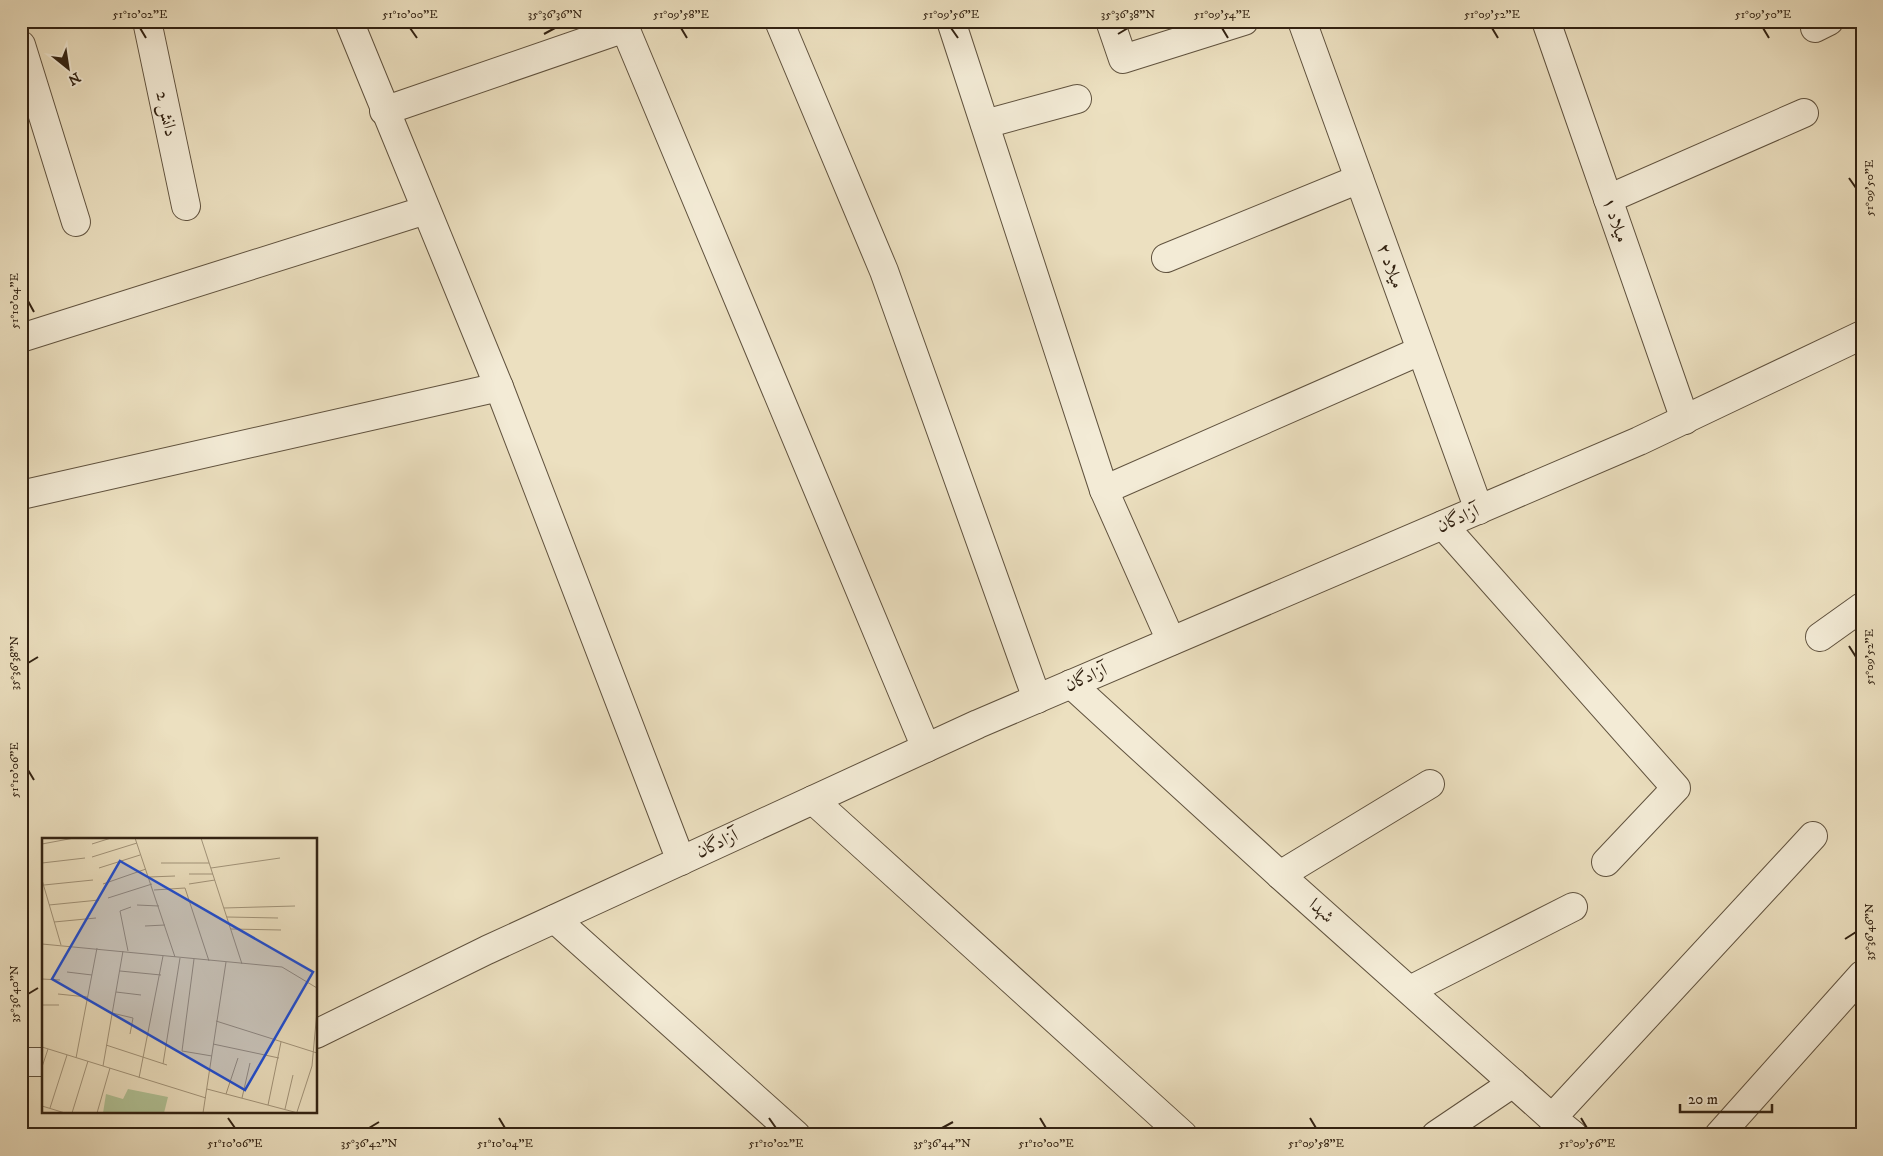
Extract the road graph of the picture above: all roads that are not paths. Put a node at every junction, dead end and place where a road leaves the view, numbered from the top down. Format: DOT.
graph roads {
  1 [pos="147,21"];
  2 [pos="349,21"];
  3 [pos="779,21"];
  4 [pos="951,21"];
  5 [pos="1110,21"];
  6 [pos="1244,21"];
  7 [pos="1302,21"];
  8 [pos="1546,21"];
  9 [pos="21,45"];
  10 [pos="1078,99"];
  11 [pos="384,111"];
  12 [pos="1804,113"];
  13 [pos="985,124"];
  14 [pos="1359,179"];
  15 [pos="1608,199"];
  16 [pos="186,206"];
  17 [pos="426,210"];
  18 [pos="76,222"];
  19 [pos="1166,258"];
  20 [pos="1862,336"];
  21 [pos="21,338"];
  22 [pos="1420,351"];
  23 [pos="499,387"];
  24 [pos="1685,420"];
  25 [pos="1104,490"];
  26 [pos="21,495"];
  27 [pos="1479,510"];
  28 [pos="1443,525"];
  29 [pos="1862,608"];
  30 [pos="1820,637"];
  31 [pos="1171,642"];
  32 [pos="1071,684"];
  33 [pos="1037,699"];
  34 [pos="926,748"];
  35 [pos="1430,784"];
  36 [pos="813,800"];
  37 [pos="1813,836"];
  38 [pos="681,860"];
  39 [pos="1606,862"];
  40 [pos="1280,875"];
  41 [pos="1573,907"];
  42 [pos="555,919"];
  43 [pos="1862,975"];
  44 [pos="1410,990"];
  45 [pos="318,1033"];
  46 [pos="21,1062"];
  47 [pos="42,1062"];
  48 [pos="1513,1083"];
  49 [pos="1552,1118"];
  50 [pos="779,1131"];
  51 [pos="1183,1135"];
  52 [pos="1436,1135"];
  53 [pos="1573,1135"];
  54 [pos="1719,1135"];
  1 -- 16 [label="street, دانش 2"];
  2 -- 11 [label="street"];
  3 -- 33 [label="street"];
  4 -- 13 [label="street"];
  5 -- 6 [label="street"];
  7 -- 14 [label="street, میلاد ۲"];
  8 -- 15 [label="street, میلاد ۱"];
  9 -- 18 [label="street"];
  10 -- 13 [label="street"];
  11 -- 17 [label="street"];
  11 -- 34 [label="street"];
  12 -- 15 [label="street"];
  13 -- 25 [label="street"];
  14 -- 19 [label="street"];
  14 -- 22 [label="street, میلاد ۲"];
  15 -- 24 [label="street, میلاد ۱"];
  17 -- 21 [label="street"];
  17 -- 23 [label="street"];
  20 -- 24 [label="street, آزادگان"];
  22 -- 25 [label="street"];
  22 -- 27 [label="street, میلاد ۲"];
  23 -- 26 [label="street"];
  23 -- 38 [label="street"];
  24 -- 27 [label="street, آزادگان"];
  25 -- 31 [label="street"];
  27 -- 28 [label="street, آزادگان"];
  28 -- 31 [label="street, آزادگان"];
  28 -- 39 [label="street"];
  29 -- 30 [label="street"];
  31 -- 32 [label="street, آزادگان"];
  32 -- 33 [label="street, آزادگان"];
  32 -- 40 [label="street, شهدا"];
  33 -- 34 [label="street, آزادگان"];
  34 -- 36 [label="street, آزادگان"];
  35 -- 40 [label="street"];
  36 -- 38 [label="street, آزادگان"];
  36 -- 51 [label="street"];
  37 -- 49 [label="street"];
  38 -- 42 [label="street, آزادگان"];
  40 -- 44 [label="street, شهدا"];
  41 -- 44 [label="street"];
  42 -- 45 [label="street, آزادگان"];
  42 -- 50 [label="street"];
  43 -- 54 [label="street"];
  44 -- 48 [label="street, شهدا"];
  46 -- 47 [label="street"];
  48 -- 49 [label="street, شهدا"];
  48 -- 52 [label="street"];
  49 -- 53 [label="street, شهدا"];
}
